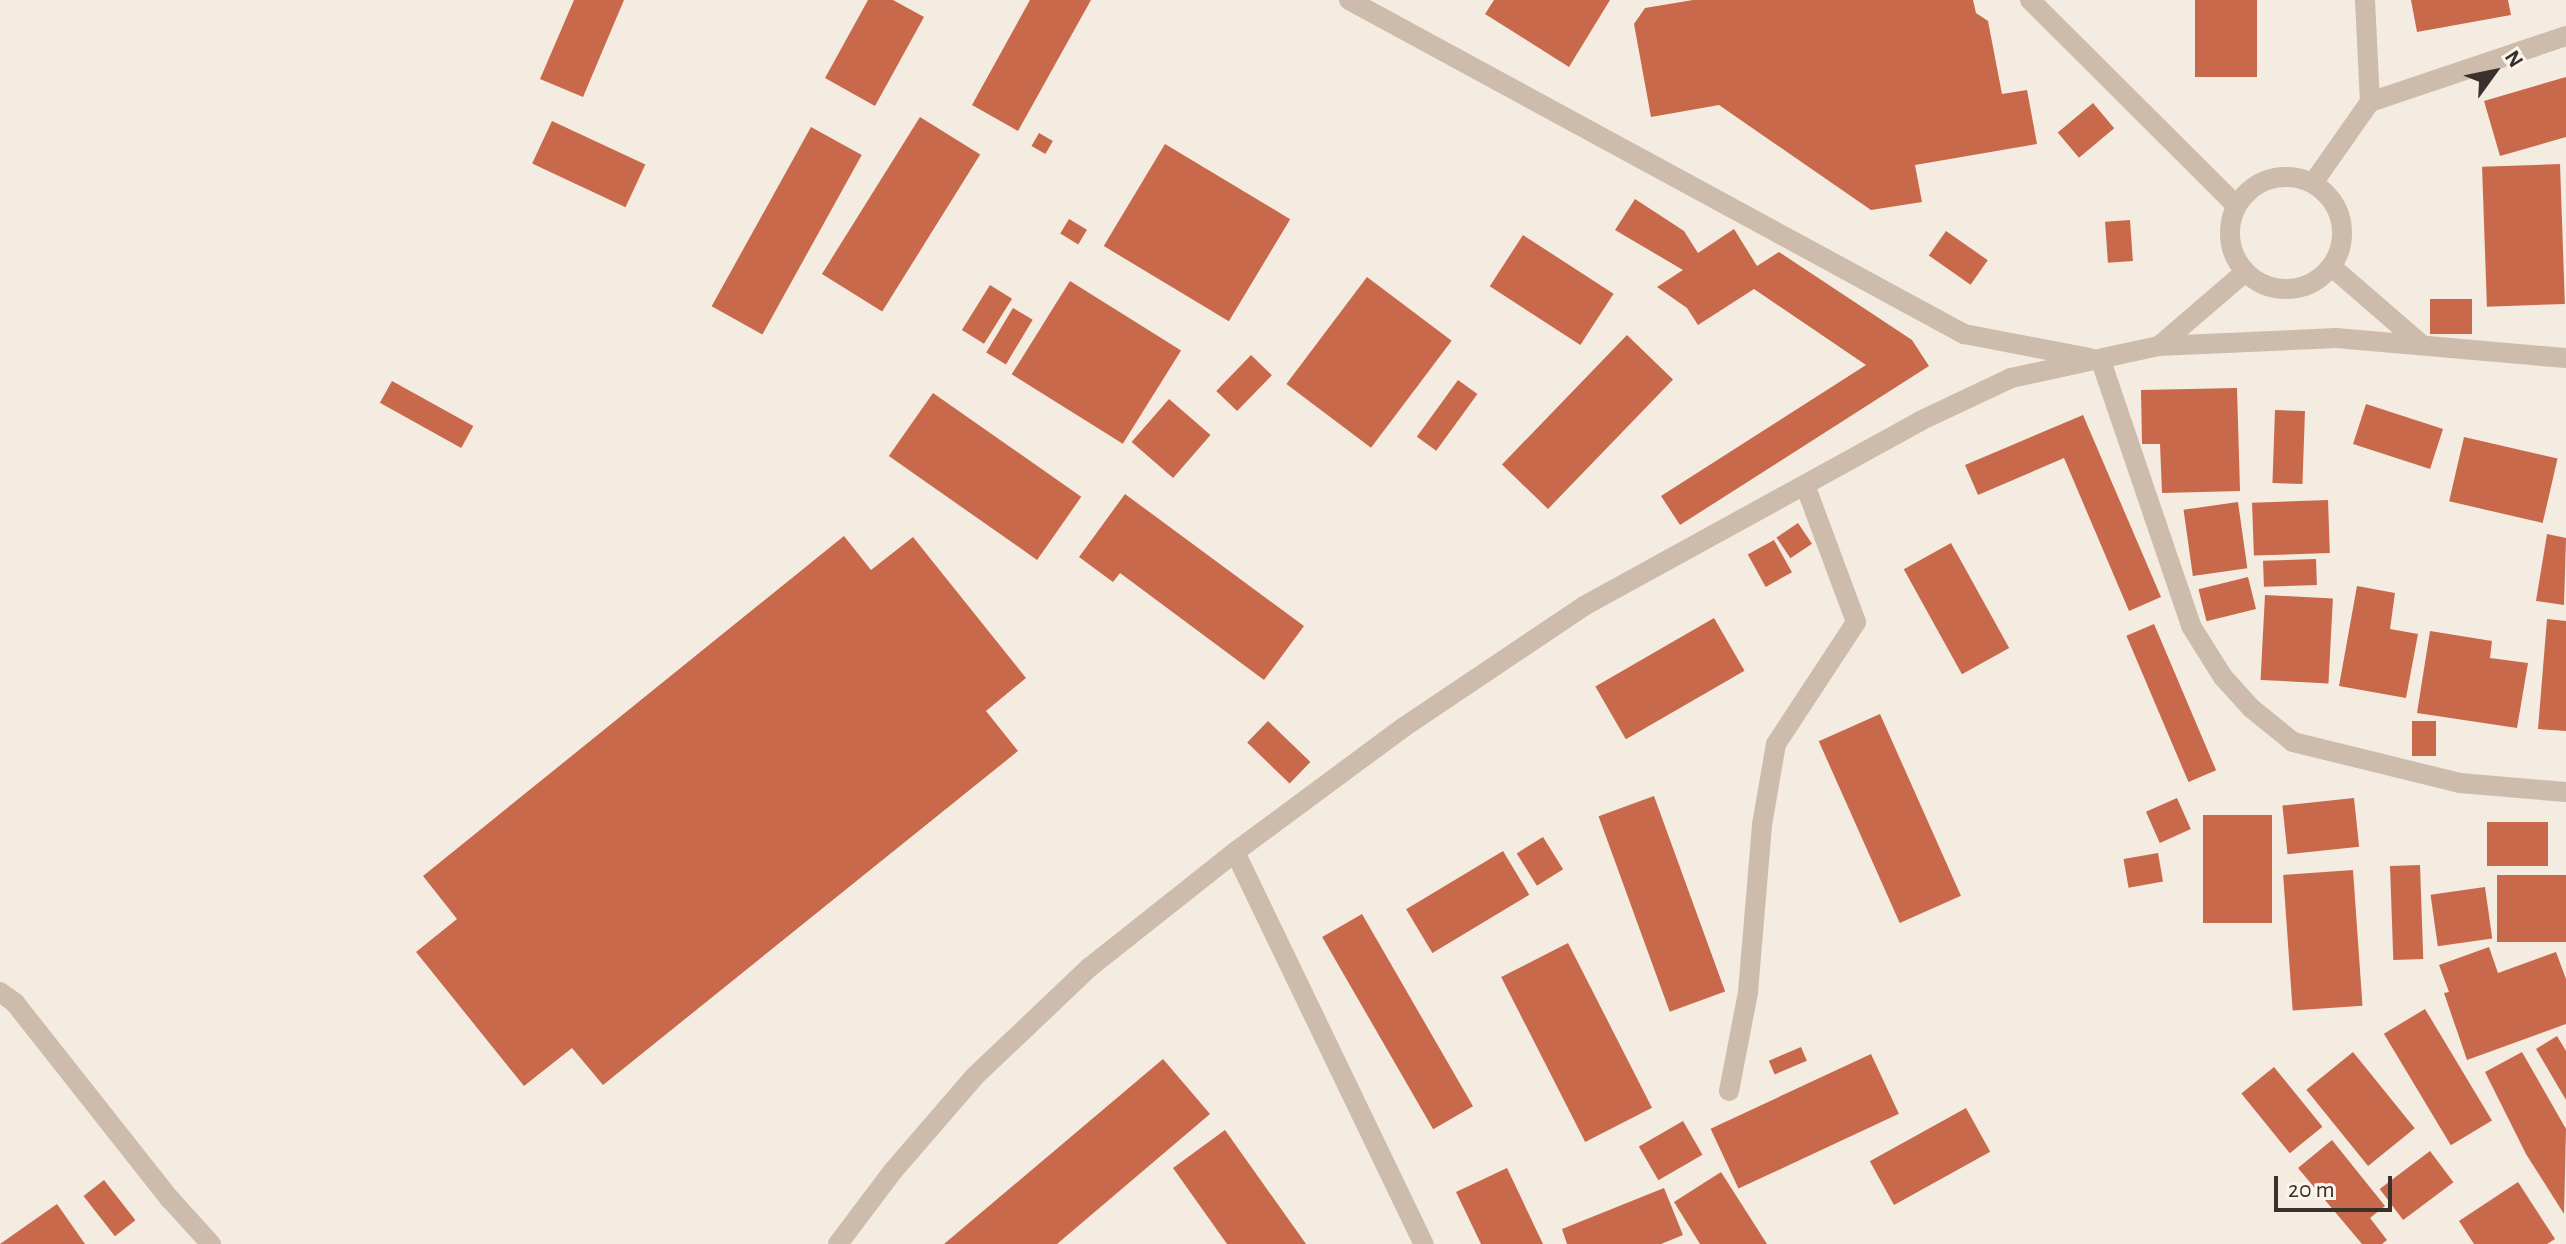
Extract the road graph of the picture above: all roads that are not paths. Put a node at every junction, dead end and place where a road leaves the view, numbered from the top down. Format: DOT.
graph roads {
  1 [pos="1349,0"];
  2 [pos="2030,0"];
  3 [pos="2365,0"];
  4 [pos="2566,36"];
  5 [pos="2370,102"];
  6 [pos="2313,183"];
  7 [pos="2236,205"];
  8 [pos="2332,267"];
  9 [pos="2245,272"];
  10 [pos="2421,344"];
  11 [pos="2159,346"];
  12 [pos="2566,358"];
  13 [pos="2101,361"];
  14 [pos="1805,485"];
  15 [pos="2566,792"];
  16 [pos="1235,852"];
  17 [pos="0,992"];
  18 [pos="1729,1091"];
  19 [pos="211,1244"];
  20 [pos="838,1244"];
  21 [pos="1424,1244"];
  1 -- 13 [label="street"];
  2 -- 7 [label="street"];
  3 -- 5 [label="street"];
  4 -- 5 [label="street"];
  5 -- 6 [label="street"];
  6 -- 7 [label="street"];
  6 -- 8 [label="street"];
  7 -- 9 [label="street"];
  8 -- 9 [label="street"];
  8 -- 10 [label="street"];
  9 -- 11 [label="street"];
  10 -- 11 [label="street"];
  10 -- 12 [label="street"];
  11 -- 13 [label="street"];
  13 -- 14 [label="street"];
  13 -- 15 [label="street"];
  14 -- 16 [label="street"];
  14 -- 18 [label="street"];
  16 -- 20 [label="street"];
  16 -- 21 [label="street"];
  17 -- 19 [label="street"];
}
